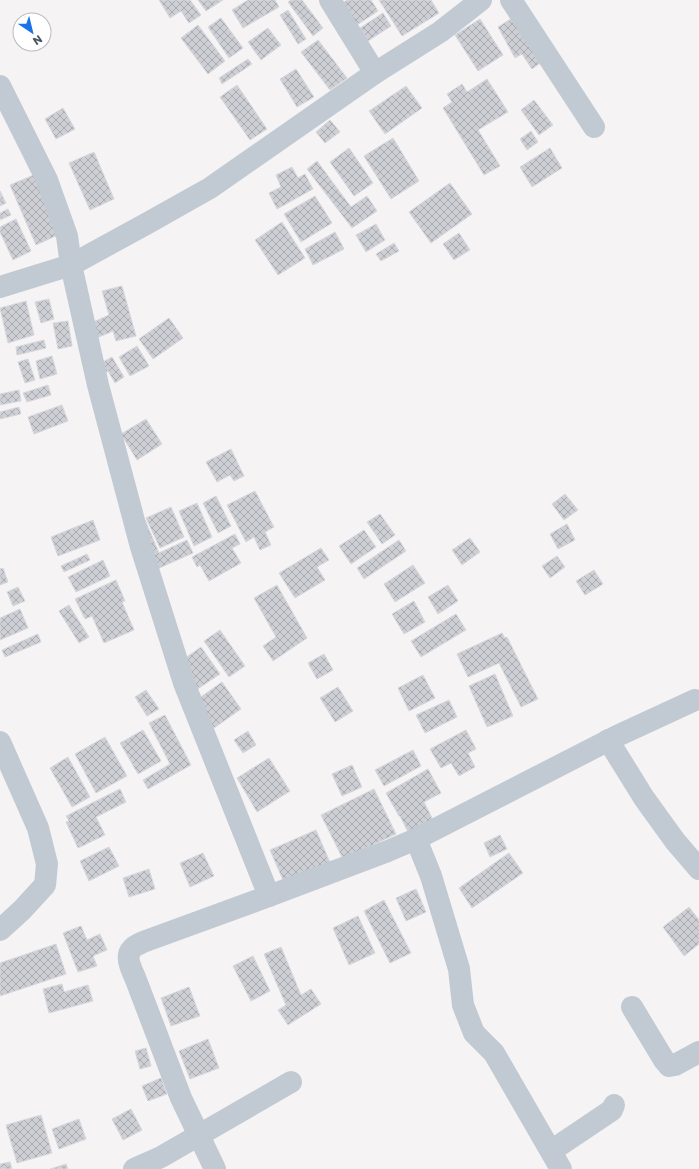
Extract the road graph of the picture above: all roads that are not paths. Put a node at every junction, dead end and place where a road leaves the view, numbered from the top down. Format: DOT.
graph roads {
  1 [pos="330,0"];
  2 [pos="481,0"];
  3 [pos="511,0"];
  4 [pos="375,74"];
  5 [pos="0,86"];
  6 [pos="594,127"];
  7 [pos="71,265"];
  8 [pos="0,287"];
  9 [pos="695,700"];
  10 [pos="608,740"];
  11 [pos="0,742"];
  12 [pos="416,839"];
  13 [pos="699,869"];
  14 [pos="269,896"];
  15 [pos="0,930"];
  16 [pos="632,1007"];
  17 [pos="699,1052"];
  18 [pos="291,1082"];
  19 [pos="614,1105"];
  20 [pos="198,1134"];
  21 [pos="556,1160"];
  22 [pos="134,1169"];
  23 [pos="215,1169"];
  1 -- 4 [label="street"];
  2 -- 4 [label="street"];
  3 -- 6 [label="street"];
  4 -- 7 [label="street"];
  5 -- 7 [label="street"];
  7 -- 8 [label="street"];
  7 -- 14 [label="street"];
  9 -- 10 [label="street"];
  10 -- 12 [label="street"];
  10 -- 13 [label="street"];
  11 -- 15 [label="street"];
  12 -- 14 [label="street"];
  12 -- 21 [label="street"];
  14 -- 20 [label="street"];
  16 -- 17 [label="street"];
  18 -- 20 [label="street"];
  19 -- 21 [label="street"];
  20 -- 22 [label="street"];
  20 -- 23 [label="street"];
}
